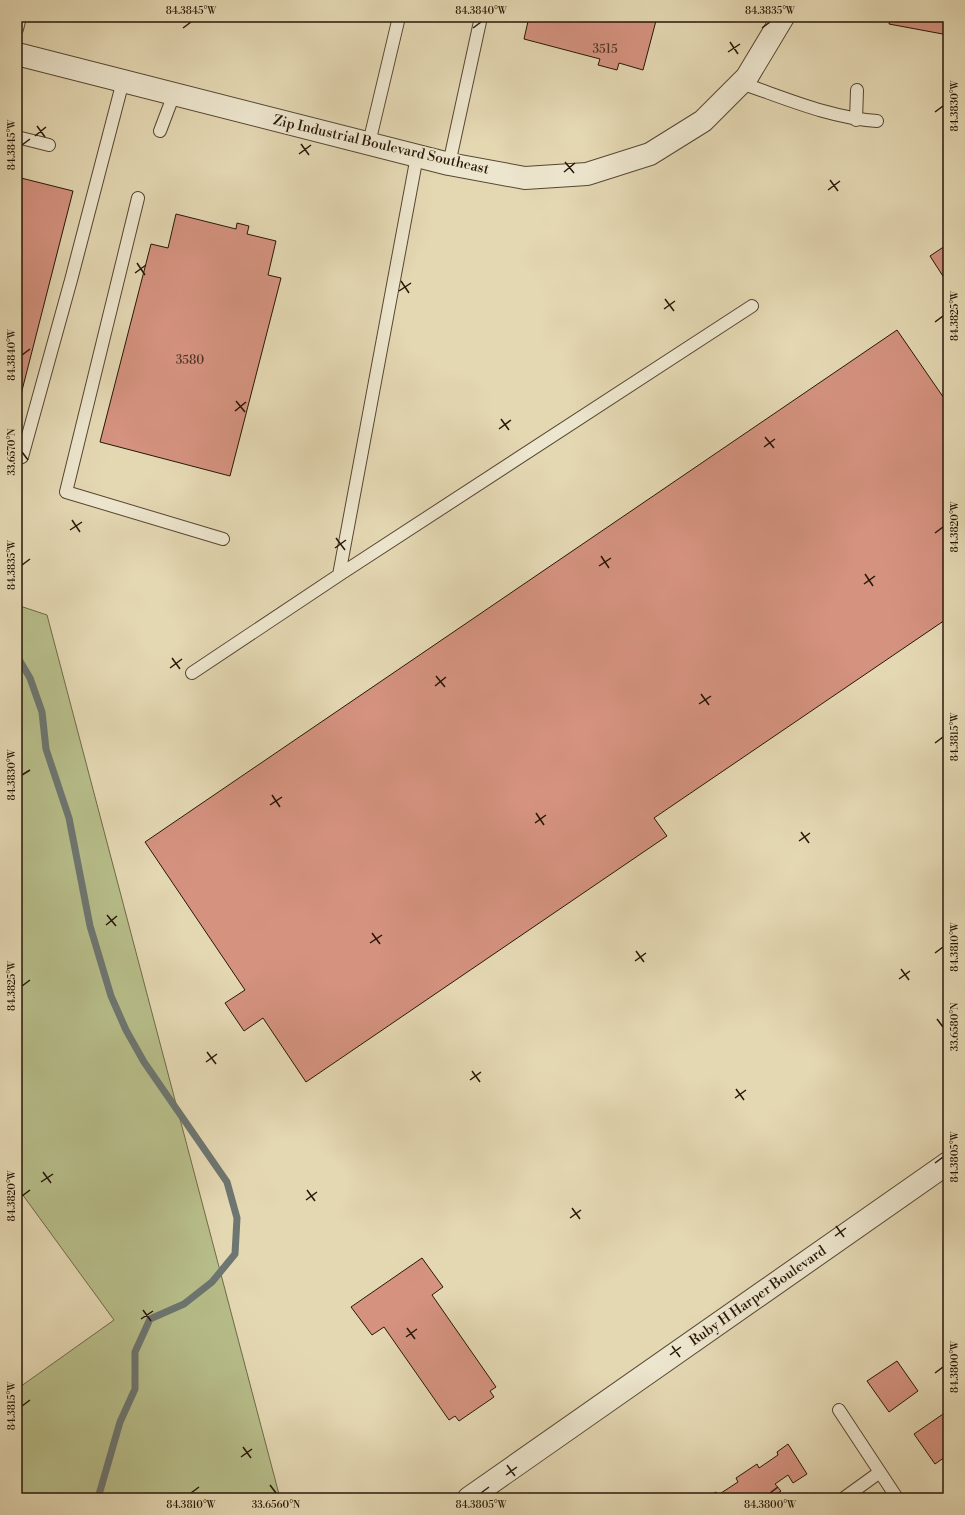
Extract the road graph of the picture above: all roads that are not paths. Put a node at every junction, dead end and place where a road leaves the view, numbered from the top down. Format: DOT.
graph roads {
  1 [pos="20,17"];
  2 [pos="399,17"];
  3 [pos="481,17"];
  4 [pos="783,17"];
  5 [pos="17,29"];
  6 [pos="17,54"];
  7 [pos="123,81"];
  8 [pos="742,82"];
  9 [pos="857,90"];
  10 [pos="174,94"];
  11 [pos="856,120"];
  12 [pos="877,121"];
  13 [pos="160,131"];
  14 [pos="17,137"];
  15 [pos="369,143"];
  16 [pos="49,144"];
  17 [pos="417,156"];
  18 [pos="449,164"];
  19 [pos="138,198"];
  20 [pos="752,306"];
  21 [pos="17,459"];
  22 [pos="223,539"];
  23 [pos="339,575"];
  24 [pos="192,673"];
  25 [pos="948,1163"];
  26 [pos="839,1410"];
  27 [pos="880,1472"];
  28 [pos="469,1498"];
  29 [pos="844,1498"];
  30 [pos="897,1498"];
  1 -- 5 [label="lane"];
  2 -- 15 [label="lane"];
  3 -- 18 [label="lane"];
  4 -- 8 [label="street, Zip Industrial Boulevard Southeast"];
  6 -- 7 [label="street, Zip Industrial Boulevard Southeast"];
  7 -- 10 [label="street, Zip Industrial Boulevard Southeast"];
  7 -- 21 [label="lane"];
  8 -- 11 [label="lane"];
  8 -- 18 [label="street, Zip Industrial Boulevard Southeast"];
  9 -- 11 [label="lane"];
  10 -- 13 [label="lane"];
  10 -- 15 [label="street, Zip Industrial Boulevard Southeast"];
  11 -- 12 [label="lane"];
  14 -- 16 [label="lane"];
  15 -- 17 [label="street, Zip Industrial Boulevard Southeast"];
  17 -- 18 [label="street, Zip Industrial Boulevard Southeast"];
  17 -- 23 [label="lane"];
  19 -- 22 [label="lane"];
  20 -- 23 [label="lane"];
  23 -- 24 [label="lane"];
  25 -- 28 [label="street, Ruby H Harper Boulevard"];
  26 -- 27 [label="lane"];
  27 -- 29 [label="lane"];
  27 -- 30 [label="lane"];
}
